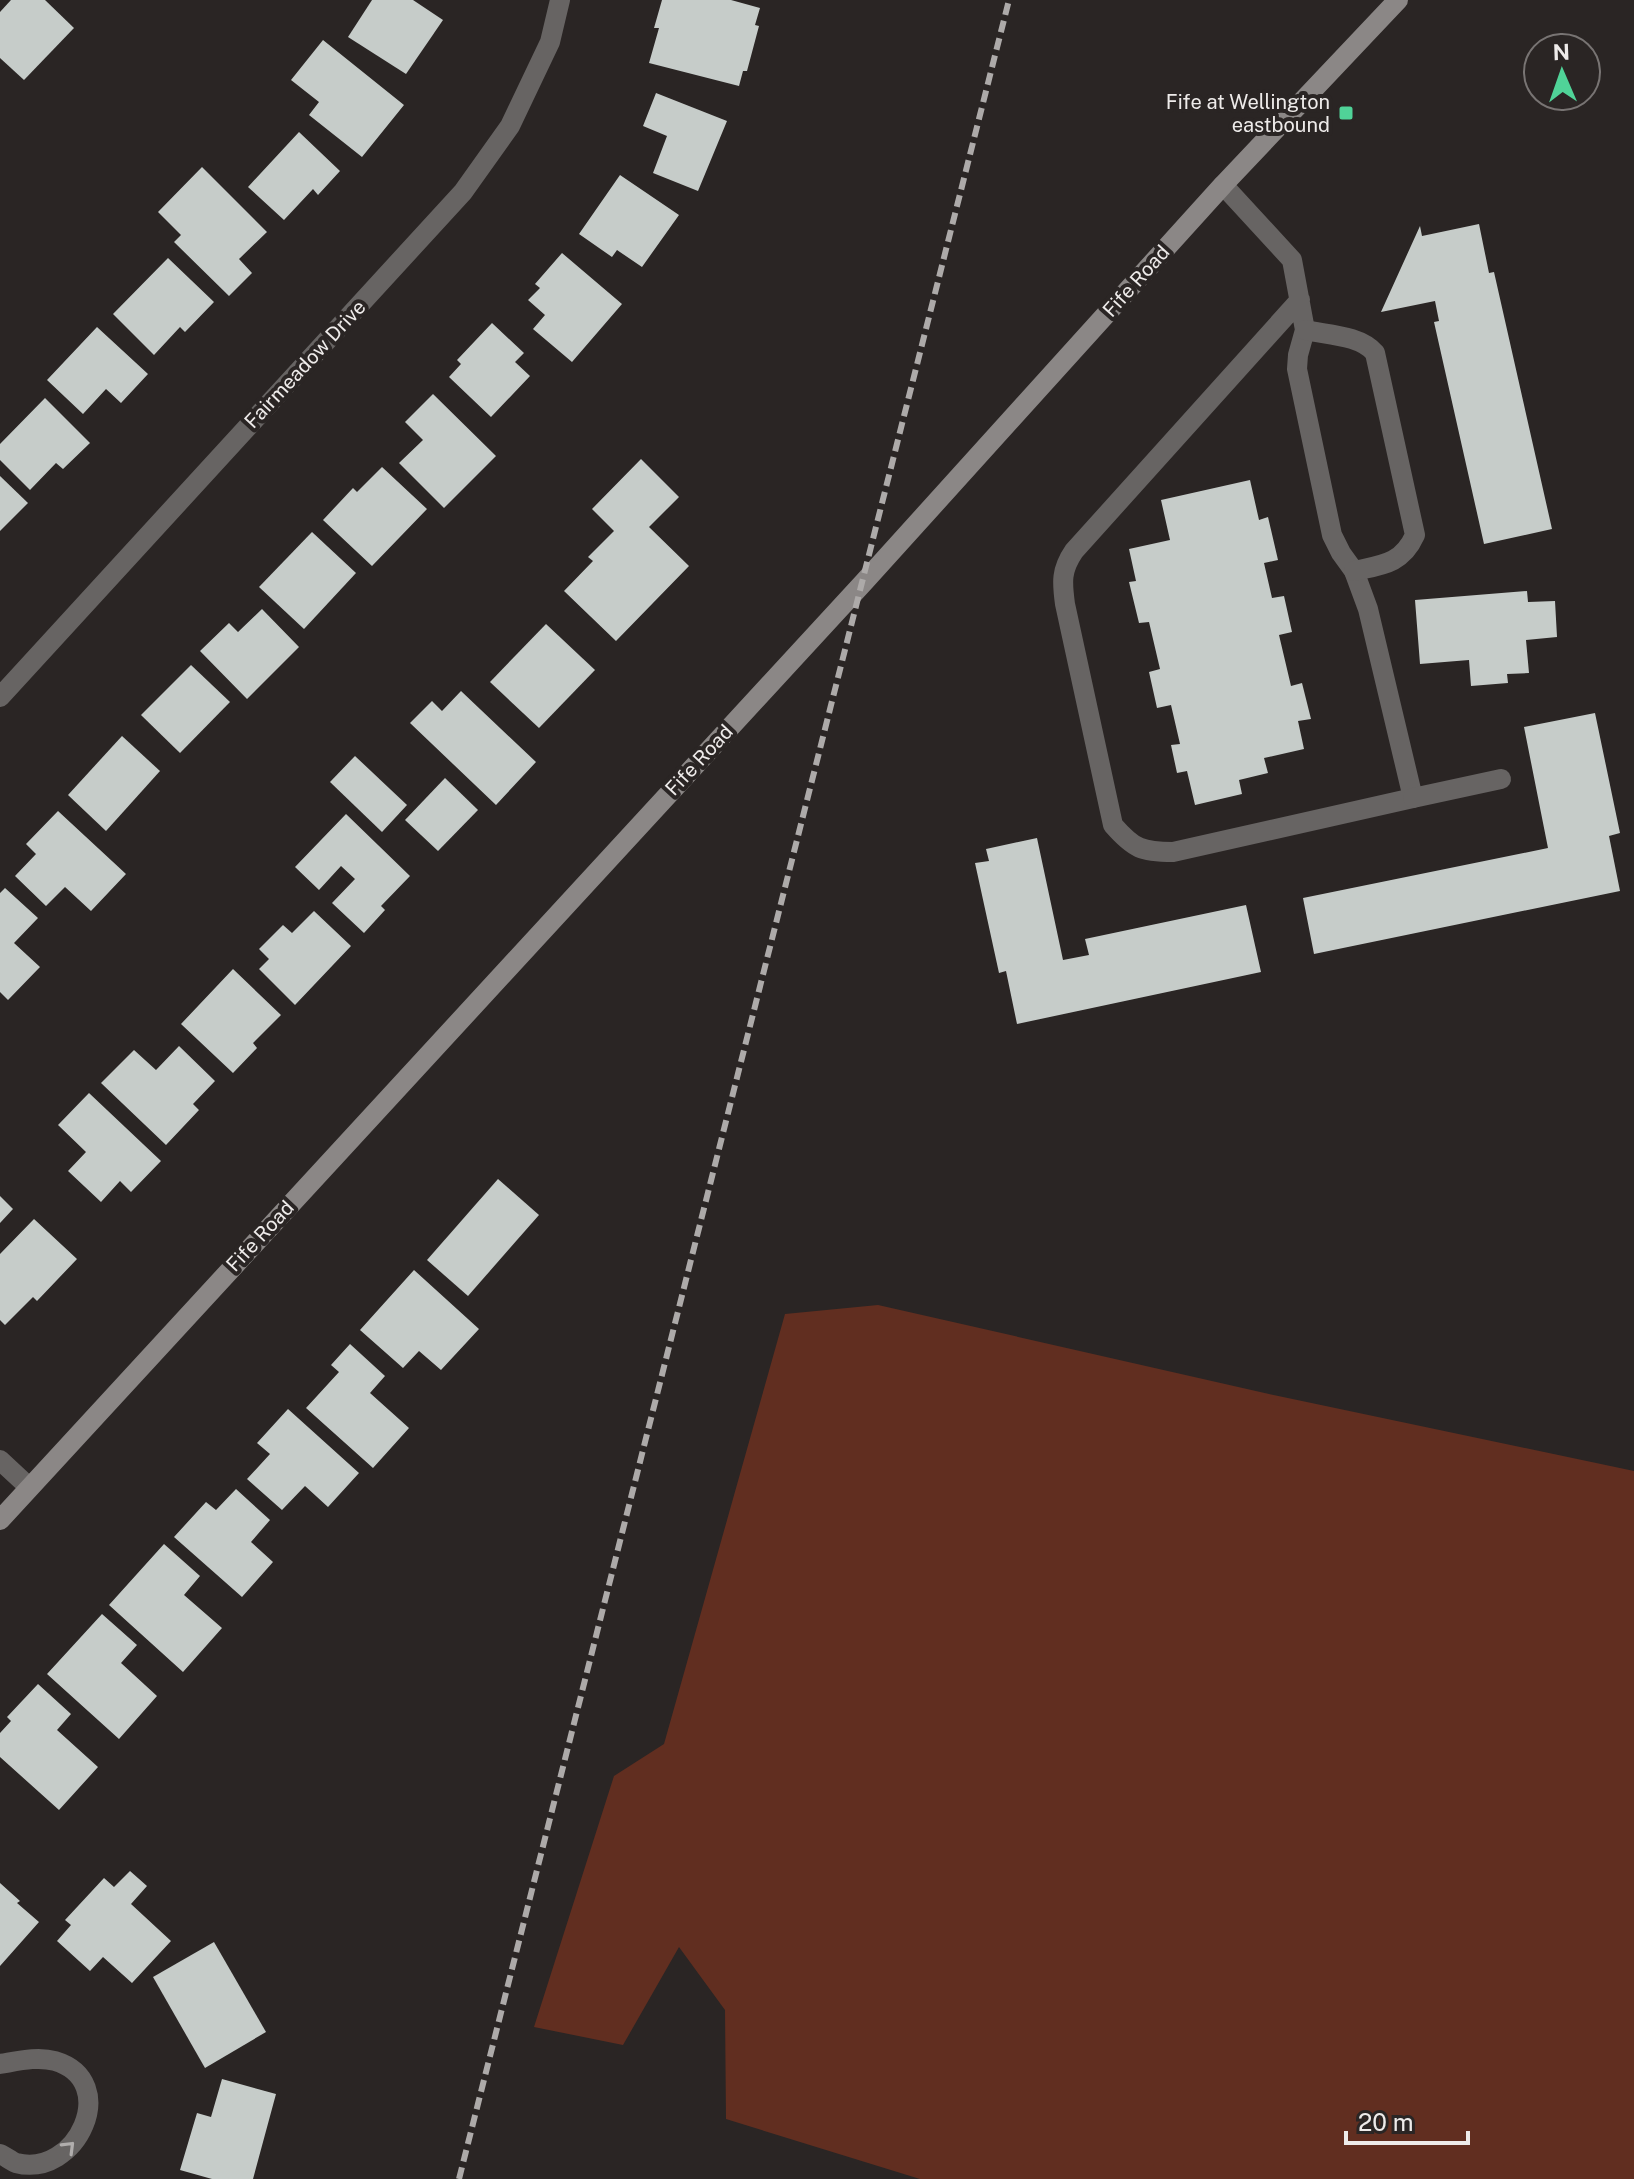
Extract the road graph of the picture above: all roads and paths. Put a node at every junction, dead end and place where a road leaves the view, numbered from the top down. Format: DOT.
graph roads {
  1 [pos="560,0"];
  2 [pos="1398,0"];
  3 [pos="1223,185"];
  4 [pos="1300,300"];
  5 [pos="1305,330"];
  6 [pos="1354,571"];
  7 [pos="0,697"];
  8 [pos="1501,779"];
  9 [pos="1413,798"];
  10 [pos="0,1460"];
  11 [pos="29,1487"];
  12 [pos="0,1520"];
  13 [pos="0,2064"];
  14 [pos="0,2154"];
  1 -- 7 [label="street, Fairmeadow Drive"];
  2 -- 3 [label="street, Fife Road"];
  3 -- 4 [label="street"];
  3 -- 11 [label="street, Fife Road"];
  4 -- 5 [label="street"];
  4 -- 9 [label="street"];
  5 -- 6 [label="street"];
  5 -- 6 [label="street"];
  6 -- 9 [label="street"];
  8 -- 9 [label="street"];
  10 -- 11 [label="street"];
  11 -- 12 [label="street, Fife Road"];
  14 -- 13 [label="street, one-way"];
}
